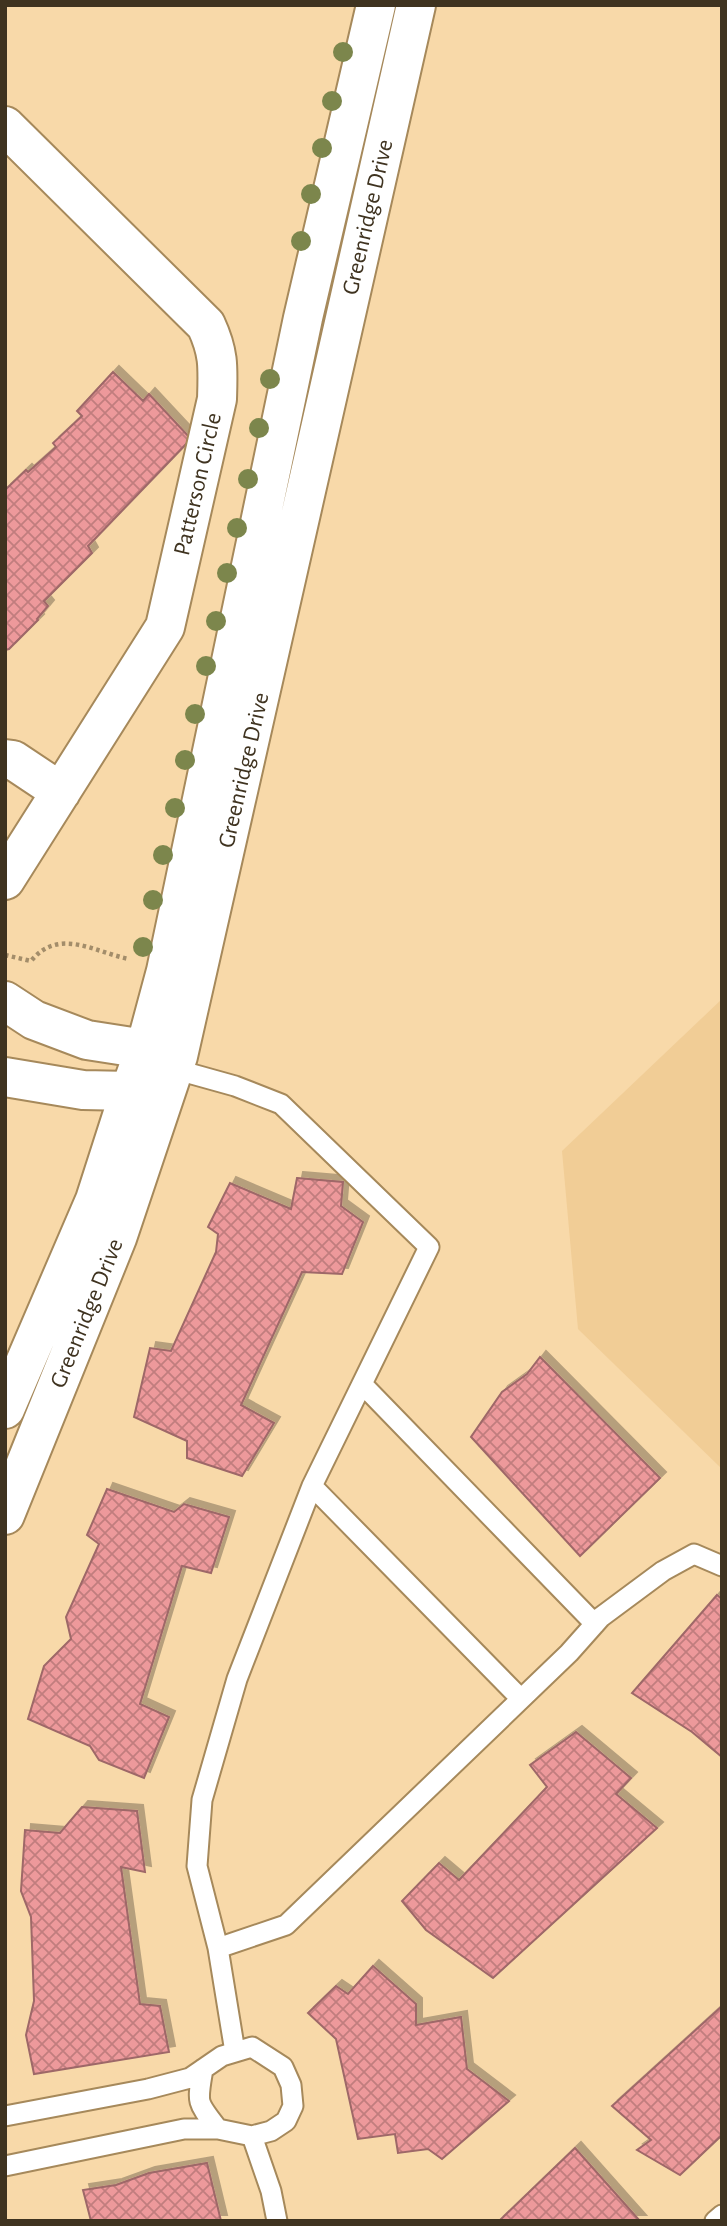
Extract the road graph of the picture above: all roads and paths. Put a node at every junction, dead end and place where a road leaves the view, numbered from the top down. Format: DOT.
graph roads {
  1 [pos="376,5"];
  2 [pos="416,5"];
  3 [pos="5,126"];
  4 [pos="5,759"];
  5 [pos="61,792"];
  6 [pos="5,880"];
  7 [pos="5,955"];
  8 [pos="129,959"];
  9 [pos="5,1001"];
  10 [pos="158,1073"];
  11 [pos="5,1077"];
  12 [pos="363,1385"];
  13 [pos="5,1409"];
  14 [pos="312,1486"];
  15 [pos="5,1514"];
  16 [pos="722,1566"];
  17 [pos="595,1624"];
  18 [pos="521,1699"];
  19 [pos="218,1948"];
  20 [pos="235,2052"];
  21 [pos="203,2069"];
  22 [pos="5,2116"];
  23 [pos="218,2129"];
  24 [pos="251,2136"];
  25 [pos="5,2166"];
  26 [pos="722,2214"];
  27 [pos="277,2221"];
  28 [pos="715,2221"];
  1 -- 10 [label="street, Greenridge Drive"];
  2 -- 10 [label="street, Greenridge Drive"];
  3 -- 5 [label="street, Patterson Circle"];
  4 -- 5 [label="street"];
  5 -- 6 [label="street, Patterson Circle"];
  7 -- 8 [label="path"];
  9 -- 10 [label="street"];
  10 -- 11 [label="street"];
  10 -- 12 [label="lane"];
  10 -- 13 [label="street, Greenridge Drive"];
  10 -- 15 [label="street, Greenridge Drive"];
  12 -- 14 [label="lane"];
  12 -- 17 [label="lane"];
  14 -- 18 [label="lane"];
  14 -- 19 [label="lane"];
  16 -- 17 [label="lane"];
  17 -- 18 [label="lane"];
  18 -- 19 [label="lane"];
  19 -- 20 [label="lane"];
  20 -- 21 [label="lane"];
  20 -- 24 [label="lane"];
  21 -- 22 [label="lane"];
  21 -- 23 [label="lane"];
  23 -- 24 [label="lane"];
  23 -- 25 [label="lane"];
  24 -- 27 [label="lane"];
  26 -- 28 [label="lane"];
}
